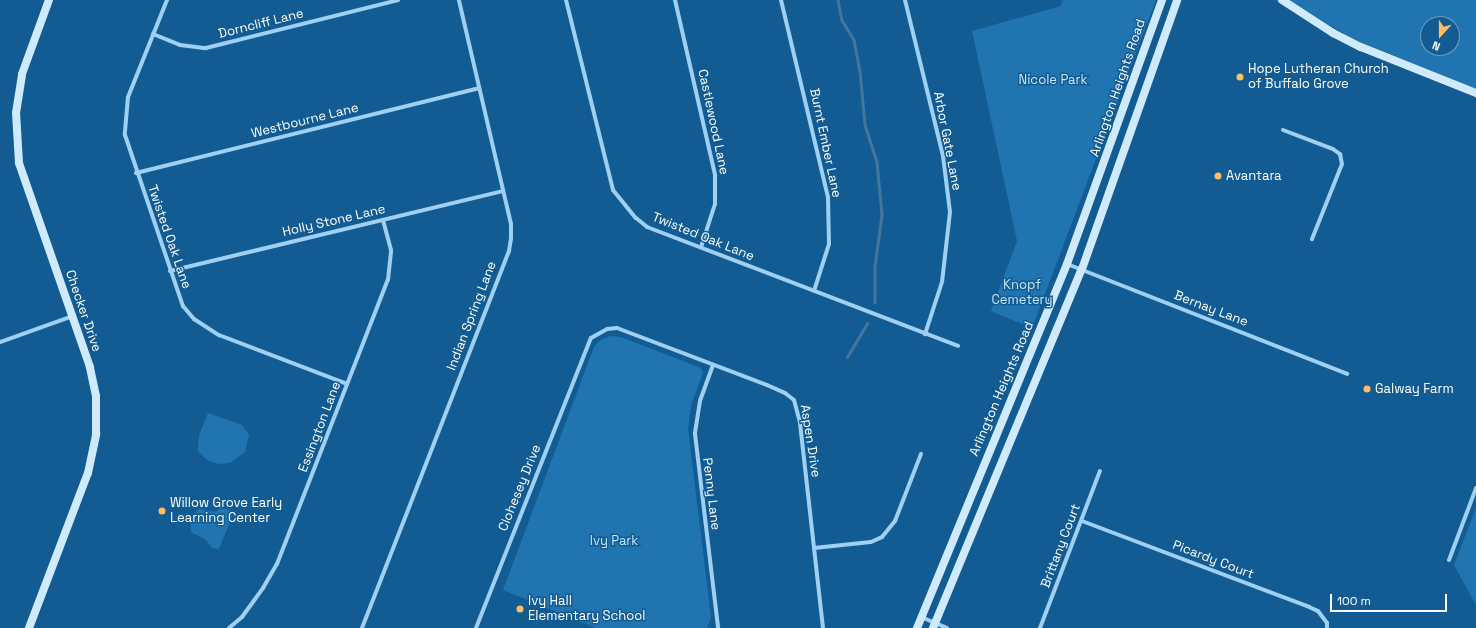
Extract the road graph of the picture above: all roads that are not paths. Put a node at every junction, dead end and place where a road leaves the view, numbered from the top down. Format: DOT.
graph roads {
  1 [pos="49,0"];
  2 [pos="167,0"];
  3 [pos="398,0"];
  4 [pos="459,0"];
  5 [pos="566,0"];
  6 [pos="675,0"];
  7 [pos="781,0"];
  8 [pos="905,0"];
  9 [pos="1162,0"];
  10 [pos="1177,0"];
  11 [pos="1282,0"];
  12 [pos="154,34"];
  13 [pos="479,88"];
  14 [pos="1476,93"];
  15 [pos="1283,130"];
  16 [pos="136,173"];
  17 [pos="503,191"];
  18 [pos="383,220"];
  19 [pos="1312,239"];
  20 [pos="701,247"];
  21 [pos="1067,264"];
  22 [pos="1082,270"];
  23 [pos="170,271"];
  24 [pos="814,291"];
  25 [pos="73,316"];
  26 [pos="925,334"];
  27 [pos="0,342"];
  28 [pos="958,346"];
  29 [pos="584,356"];
  30 [pos="713,365"];
  31 [pos="1347,374"];
  32 [pos="347,384"];
  33 [pos="921,454"];
  34 [pos="1100,471"];
  35 [pos="1476,488"];
  36 [pos="1082,521"];
  37 [pos="814,548"];
  38 [pos="1449,560"];
  39 [pos="921,617"];
  40 [pos="934,625"];
  41 [pos="29,628"];
  42 [pos="229,628"];
  43 [pos="362,628"];
  44 [pos="476,628"];
  45 [pos="718,628"];
  46 [pos="823,628"];
  47 [pos="917,628"];
  48 [pos="947,628"];
  49 [pos="1040,628"];
  50 [pos="1327,628"];
  1 -- 25 [label="main road, Checker Drive"];
  2 -- 12 [label="street, Twisted Oak Lane"];
  3 -- 12 [label="street, Dorncliff Lane"];
  4 -- 13 [label="street, Indian Spring Lane"];
  5 -- 20 [label="street, Twisted Oak Lane"];
  6 -- 20 [label="street, Castlewood Lane"];
  7 -- 24 [label="street, Burnt Ember Lane"];
  8 -- 26 [label="street, Arbor Gate Lane"];
  9 -- 21 [label="main road, Arlington Heights Road"];
  10 -- 22 [label="main road, Arlington Heights Road"];
  11 -- 14 [label="main road"];
  12 -- 16 [label="street, Twisted Oak Lane"];
  13 -- 16 [label="street, Westbourne Lane"];
  13 -- 17 [label="street, Indian Spring Lane"];
  15 -- 19 [label="street"];
  16 -- 23 [label="street, Twisted Oak Lane"];
  17 -- 18 [label="street, Holly Stone Lane"];
  17 -- 43 [label="street, Indian Spring Lane"];
  18 -- 23 [label="street, Holly Stone Lane"];
  18 -- 32 [label="street, Essington Lane"];
  20 -- 24 [label="street, Twisted Oak Lane"];
  21 -- 22 [label="street, Bernay Lane"];
  21 -- 39 [label="main road, Arlington Heights Road"];
  22 -- 31 [label="street, Bernay Lane"];
  22 -- 40 [label="main road, Arlington Heights Road"];
  23 -- 32 [label="street, Twisted Oak Lane"];
  24 -- 26 [label="street, Twisted Oak Lane"];
  25 -- 27 [label="street"];
  25 -- 41 [label="main road, Checker Drive"];
  26 -- 28 [label="street, Twisted Oak Lane"];
  29 -- 30 [label="street, Aspen Drive"];
  29 -- 44 [label="street, Clohesey Drive"];
  30 -- 37 [label="street, Aspen Drive"];
  30 -- 45 [label="street, Penny Lane"];
  32 -- 42 [label="street, Essington Lane"];
  33 -- 37 [label="street"];
  34 -- 36 [label="street, Brittany Court"];
  35 -- 38 [label="street"];
  36 -- 49 [label="street, Brittany Court"];
  36 -- 50 [label="street, Picardy Court"];
  37 -- 46 [label="street, Aspen Drive"];
  39 -- 40 [label="street"];
  39 -- 47 [label="main road, Arlington Heights Road"];
  40 -- 48 [label="street"];
}
